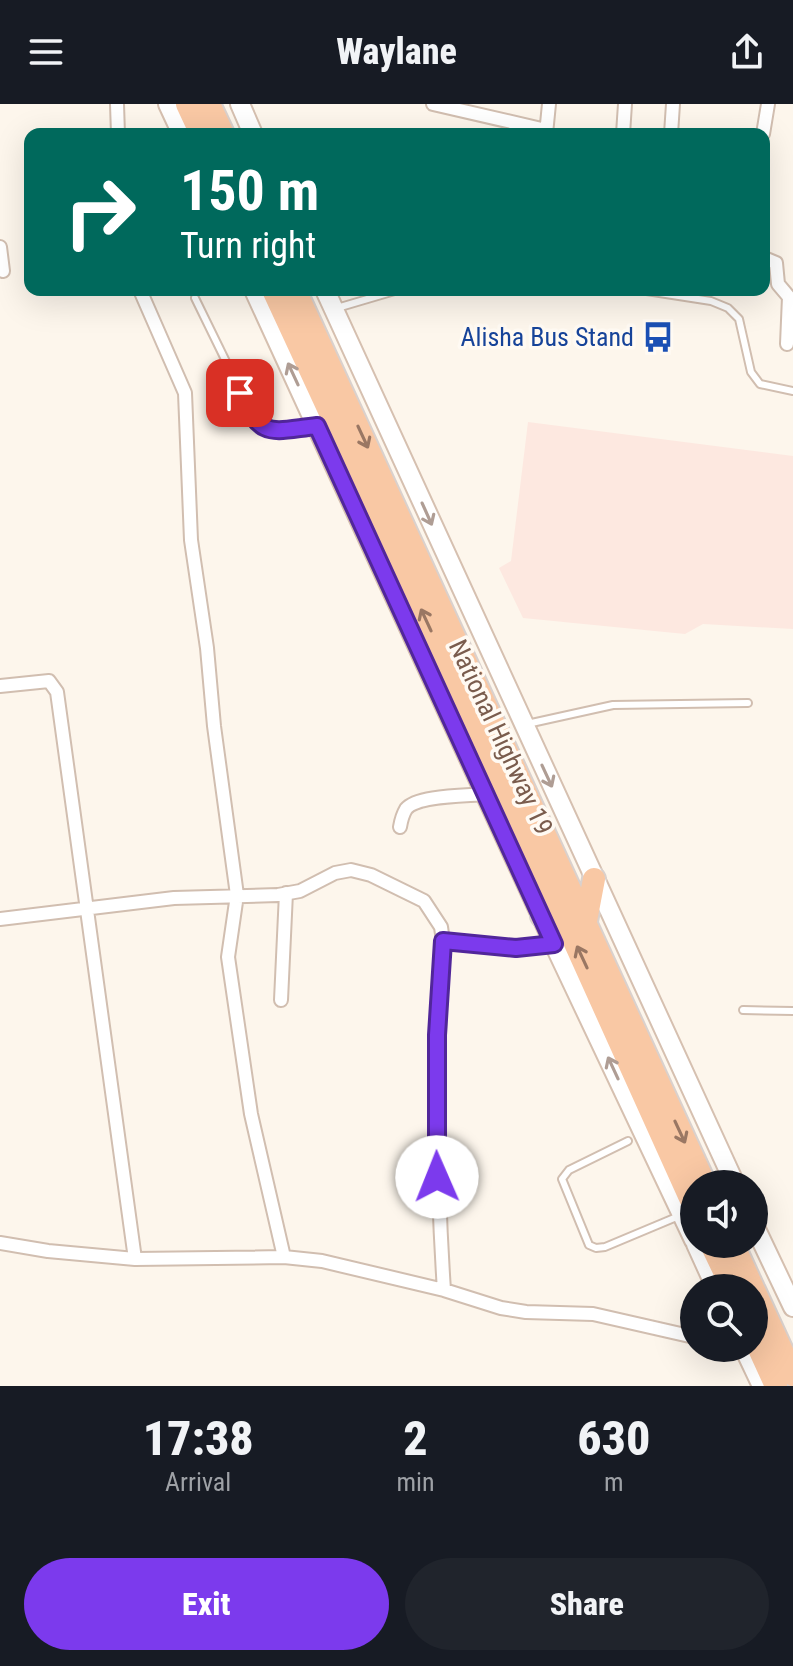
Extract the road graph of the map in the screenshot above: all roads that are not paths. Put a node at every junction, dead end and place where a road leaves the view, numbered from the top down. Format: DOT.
graph roads {
  1 [pos="117,104"];
  2 [pos="168,104"];
  3 [pos="187,104"];
  4 [pos="209,104"];
  5 [pos="240,104"];
  6 [pos="433,104"];
  7 [pos="549,104"];
  8 [pos="625,104"];
  9 [pos="673,104"];
  10 [pos="768,104"];
  11 [pos="118,128"];
  12 [pos="179,128"];
  13 [pos="198,128"];
  14 [pos="220,128"];
  15 [pos="250,128"];
  16 [pos="530,128"];
  17 [pos="546,128"];
  18 [pos="623,128"];
  19 [pos="671,128"];
  20 [pos="764,128"];
  21 [pos="0,247"];
  22 [pos="770,260"];
  23 [pos="3,271"];
  24 [pos="143,296"];
  25 [pos="257,296"];
  26 [pos="276,296"];
  27 [pos="298,296"];
  28 [pos="328,296"];
  29 [pos="378,296"];
  30 [pos="679,296"];
  31 [pos="195,298"];
  32 [pos="334,309"];
  33 [pos="787,344"];
  34 [pos="793,391"];
  35 [pos="317,426"];
  36 [pos="0,686"];
  37 [pos="748,703"];
  38 [pos="523,725"];
  39 [pos="486,794"];
  40 [pos="400,827"];
  41 [pos="594,879"];
  42 [pos="286,893"];
  43 [pos="237,895"];
  44 [pos="89,910"];
  45 [pos="542,916"];
  46 [pos="0,919"];
  47 [pos="570,931"];
  48 [pos="443,941"];
  49 [pos="281,1000"];
  50 [pos="743,1010"];
  51 [pos="793,1011"];
  52 [pos="628,1141"];
  53 [pos="698,1170"];
  54 [pos="729,1170"];
  55 [pos="680,1192"];
  56 [pos="680,1214"];
  57 [pos="0,1243"];
  58 [pos="768,1254"];
  59 [pos="284,1257"];
  60 [pos="135,1259"];
  61 [pos="444,1290"];
  62 [pos="793,1307"];
  63 [pos="768,1320"];
  64 [pos="680,1334"];
  65 [pos="751,1362"];
  66 [pos="765,1362"];
  67 [pos="793,1375"];
  68 [pos="762,1386"];
  69 [pos="776,1386"];
  1 -- 11 [label="street"];
  2 -- 12 [label="main road"];
  3 -- 13 [label="highway"];
  4 -- 14 [label="highway"];
  5 -- 15 [label="main road"];
  6 -- 16 [label="street"];
  7 -- 17 [label="street"];
  8 -- 18 [label="street"];
  9 -- 19 [label="street"];
  10 -- 20 [label="street"];
  21 -- 23 [label="street"];
  22 -- 33 [label="street"];
  24 -- 43 [label="street"];
  35 -- 25 [label="main road, one-way"];
  47 -- 26 [label="highway, one-way"];
  27 -- 47 [label="highway, National Highway 19, one-way"];
  28 -- 32 [label="main road"];
  29 -- 32 [label="lane"];
  30 -- 34 [label="lane"];
  31 -- 35 [label="lane"];
  32 -- 38 [label="main road, one-way"];
  35 -- 39 [label="main road"];
  36 -- 44 [label="street"];
  37 -- 38 [label="lane"];
  38 -- 41 [label="main road, one-way"];
  39 -- 40 [label="street"];
  39 -- 45 [label="main road"];
  41 -- 47 [label="highway"];
  41 -- 54 [label="main road"];
  42 -- 43 [label="street"];
  42 -- 48 [label="street"];
  42 -- 49 [label="street"];
  43 -- 44 [label="street"];
  43 -- 59 [label="street"];
  44 -- 46 [label="street"];
  44 -- 60 [label="street"];
  45 -- 47 [label="highway"];
  47 -- 48 [label="street"];
  47 -- 53 [label="highway, National Highway 19, one-way"];
  55 -- 47 [label="highway, one-way"];
  48 -- 61 [label="street"];
  50 -- 51 [label="lane"];
  52 -- 56 [label="lane"];
  57 -- 60 [label="street"];
  58 -- 62 [label="main road"];
  59 -- 60 [label="street"];
  59 -- 61 [label="street"];
  61 -- 64 [label="street"];
  63 -- 67 [label="highway"];
  65 -- 68 [label="main road"];
  66 -- 69 [label="highway"];
}
